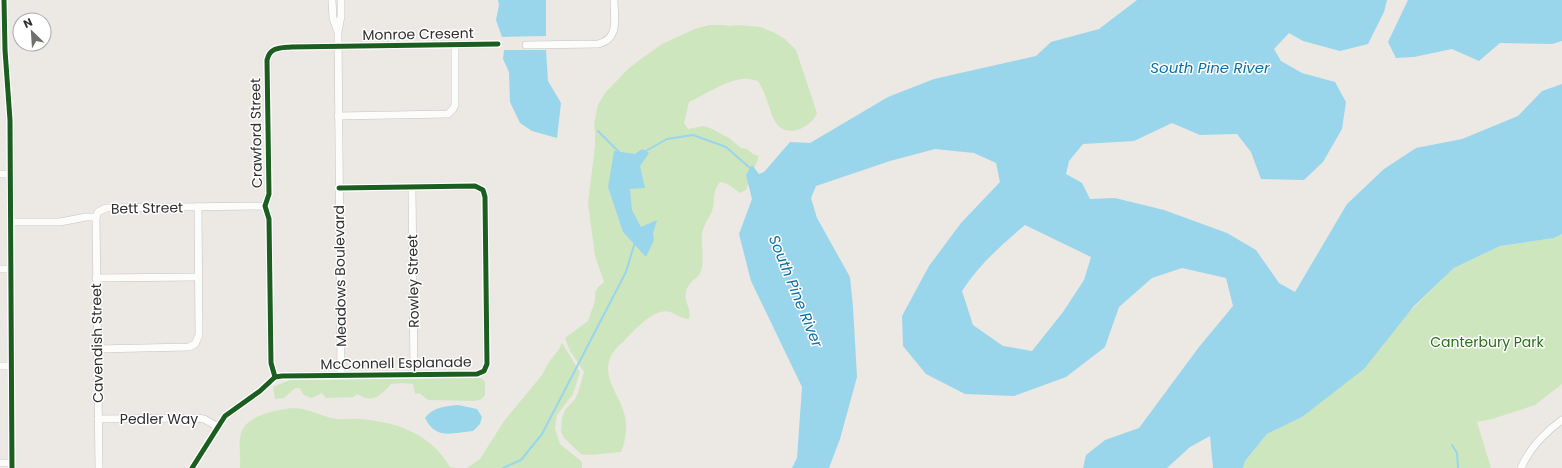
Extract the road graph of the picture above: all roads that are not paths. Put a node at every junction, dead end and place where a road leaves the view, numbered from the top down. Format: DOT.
graph roads {
  1 [pos="4,0"];
  2 [pos="332,0"];
  3 [pos="341,0"];
  4 [pos="614,0"];
  5 [pos="338,32"];
  6 [pos="498,44"];
  7 [pos="455,45"];
  8 [pos="526,45"];
  9 [pos="338,47"];
  10 [pos="338,116"];
  11 [pos="0,174"];
  12 [pos="10,174"];
  13 [pos="340,188"];
  14 [pos="412,188"];
  15 [pos="265,206"];
  16 [pos="198,207"];
  17 [pos="96,217"];
  18 [pos="11,222"];
  19 [pos="0,269"];
  20 [pos="10,269"];
  21 [pos="198,277"];
  22 [pos="96,278"];
  23 [pos="97,349"];
  24 [pos="0,366"];
  25 [pos="12,366"];
  26 [pos="414,375"];
  27 [pos="341,376"];
  28 [pos="275,377"];
  29 [pos="98,419"];
  30 [pos="1562,420"];
  31 [pos="218,427"];
  32 [pos="0,463"];
  33 [pos="12,466"];
  34 [pos="99,468"];
  35 [pos="192,468"];
  36 [pos="1521,468"];
  1 -- 12 [label="street"];
  2 -- 5 [label="street, Meadows Boulevard"];
  3 -- 5 [label="street, Meadows Boulevard"];
  4 -- 8 [label="street"];
  5 -- 9 [label="street, Meadows Boulevard"];
  6 -- 7 [label="street, Monroe Cresent"];
  7 -- 9 [label="street, Monroe Cresent"];
  7 -- 10 [label="street"];
  9 -- 10 [label="street, Meadows Boulevard"];
  9 -- 15 [label="street, Crawford Street"];
  10 -- 13 [label="street, Meadows Boulevard"];
  11 -- 12 [label="street"];
  12 -- 18 [label="street"];
  13 -- 14 [label="street, McConnell Esplanade"];
  13 -- 27 [label="street, Meadows Boulevard"];
  14 -- 26 [label="street, Rowley Street"];
  14 -- 26 [label="street, McConnell Esplanade"];
  15 -- 16 [label="street, Bett Street"];
  15 -- 28 [label="street, Crawford Street"];
  16 -- 17 [label="street, Bett Street"];
  16 -- 21 [label="street"];
  17 -- 18 [label="street, Bett Street"];
  17 -- 22 [label="street, Cavendish Street"];
  18 -- 20 [label="street"];
  19 -- 20 [label="street"];
  20 -- 25 [label="street"];
  21 -- 22 [label="street"];
  21 -- 23 [label="street"];
  22 -- 23 [label="street, Cavendish Street"];
  23 -- 29 [label="street, Cavendish Street"];
  24 -- 25 [label="street"];
  25 -- 33 [label="street"];
  26 -- 27 [label="street, McConnell Esplanade"];
  27 -- 28 [label="street, McConnell Esplanade"];
  28 -- 31 [label="street"];
  29 -- 31 [label="street, Pedler Way"];
  29 -- 34 [label="street, Cavendish Street"];
  30 -- 36 [label="street"];
  31 -- 35 [label="street"];
  32 -- 33 [label="street"];
}
